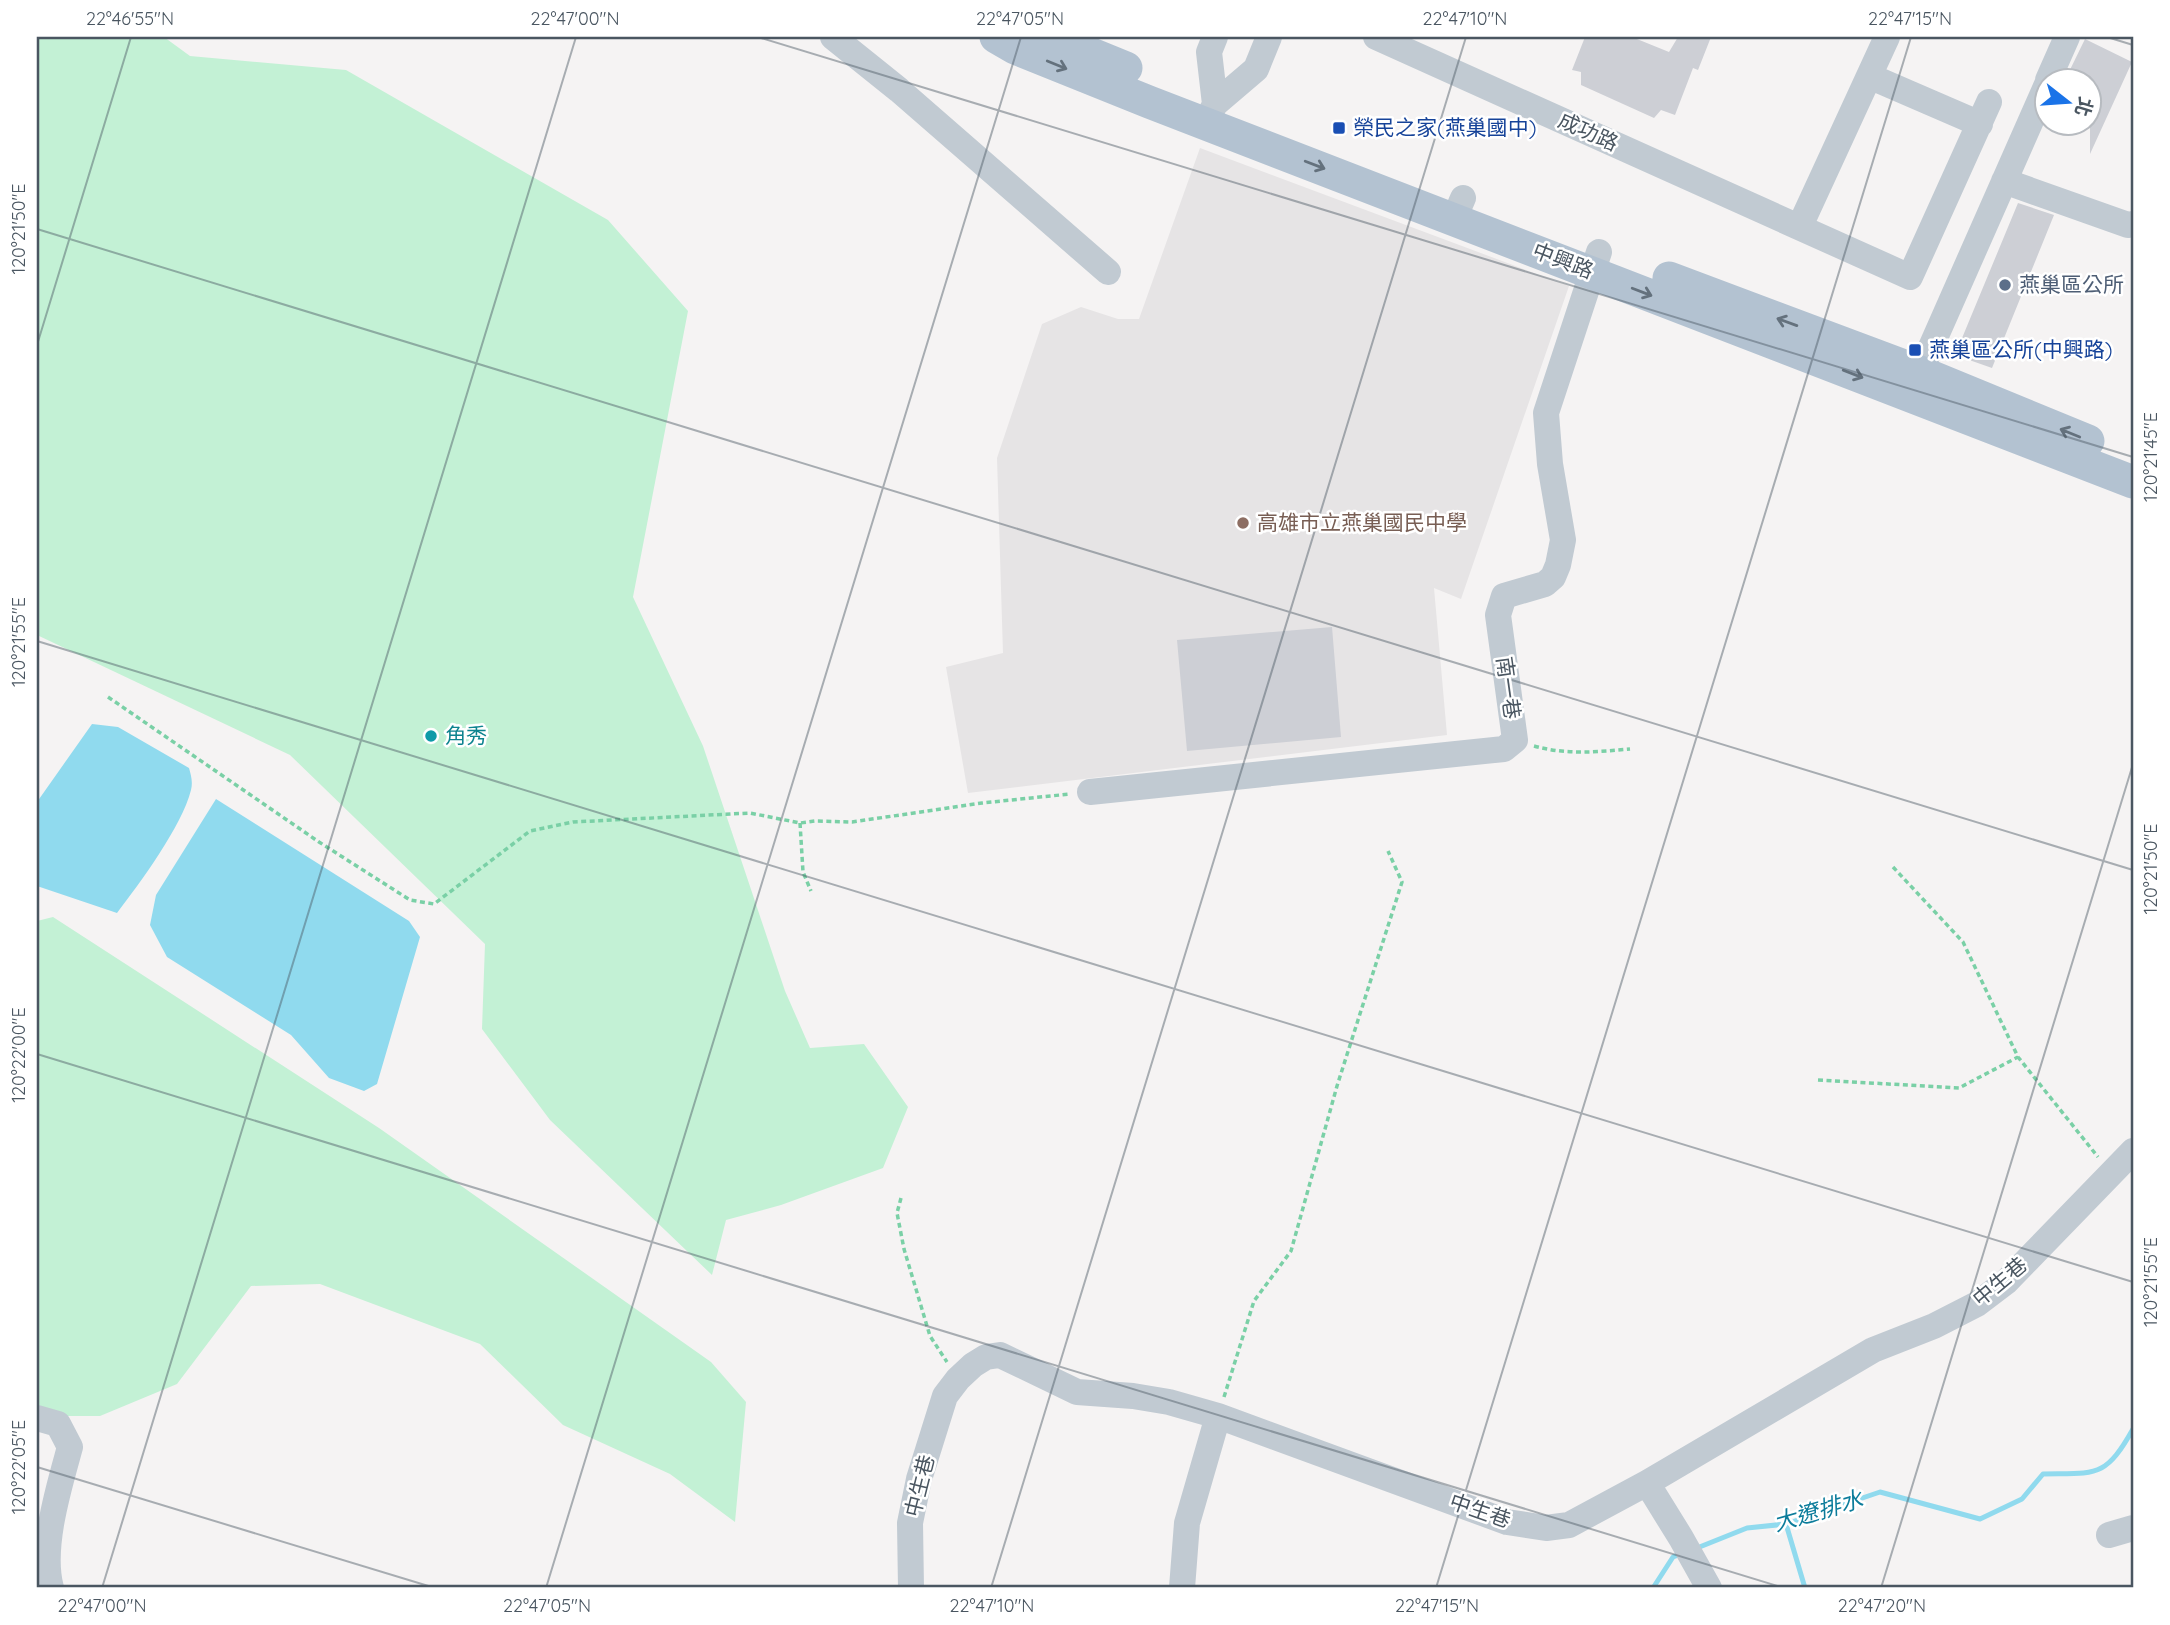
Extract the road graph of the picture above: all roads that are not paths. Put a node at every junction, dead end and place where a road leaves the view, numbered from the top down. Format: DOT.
graph roads {
  1 [pos="833,37"];
  2 [pos="996,37"];
  3 [pos="1050,37"];
  4 [pos="1215,37"];
  5 [pos="1269,37"];
  6 [pos="1376,37"];
  7 [pos="1887,37"];
  8 [pos="2067,37"];
  9 [pos="2054,66"];
  10 [pos="1869,76"];
  11 [pos="2034,113"];
  12 [pos="1210,114"];
  13 [pos="2004,181"];
  14 [pos="2133,224"];
  15 [pos="1800,226"];
  16 [pos="1596,262"];
  17 [pos="1108,272"];
  18 [pos="1920,372"];
  19 [pos="2133,459"];
  20 [pos="2133,482"];
  21 [pos="1090,792"];
  22 [pos="2133,1151"];
  23 [pos="1218,1416"];
  24 [pos="37,1418"];
  25 [pos="1647,1483"];
  26 [pos="1704,1581"];
  27 [pos="51,1588"];
  28 [pos="911,1588"];
  29 [pos="1182,1588"];
  1 -- 17 [label="lane"];
  2 -- 12 [label="main road, 中興路, one-way"];
  3 -- 12 [label="main road, 中興路"];
  4 -- 12 [label="lane"];
  5 -- 12 [label="lane"];
  6 -- 15 [label="lane, 成功路"];
  7 -- 10 [label="lane"];
  8 -- 9 [label="lane"];
  10 -- 15 [label="lane"];
  10 -- 15 [label="lane, 成功路"];
  11 -- 13 [label="lane"];
  12 -- 16 [label="main road, 中興路"];
  13 -- 14 [label="lane"];
  13 -- 18 [label="lane"];
  18 -- 16 [label="main road, 中興路, one-way"];
  16 -- 20 [label="main road, 中興路, one-way"];
  16 -- 21 [label="lane, 南一巷"];
  19 -- 18 [label="main road, 中興路, one-way"];
  22 -- 25 [label="lane, 中生巷"];
  23 -- 25 [label="lane, 中生巷"];
  23 -- 28 [label="lane, 中生巷"];
  23 -- 29 [label="lane"];
  24 -- 27 [label="lane"];
  25 -- 26 [label="lane"];
}
